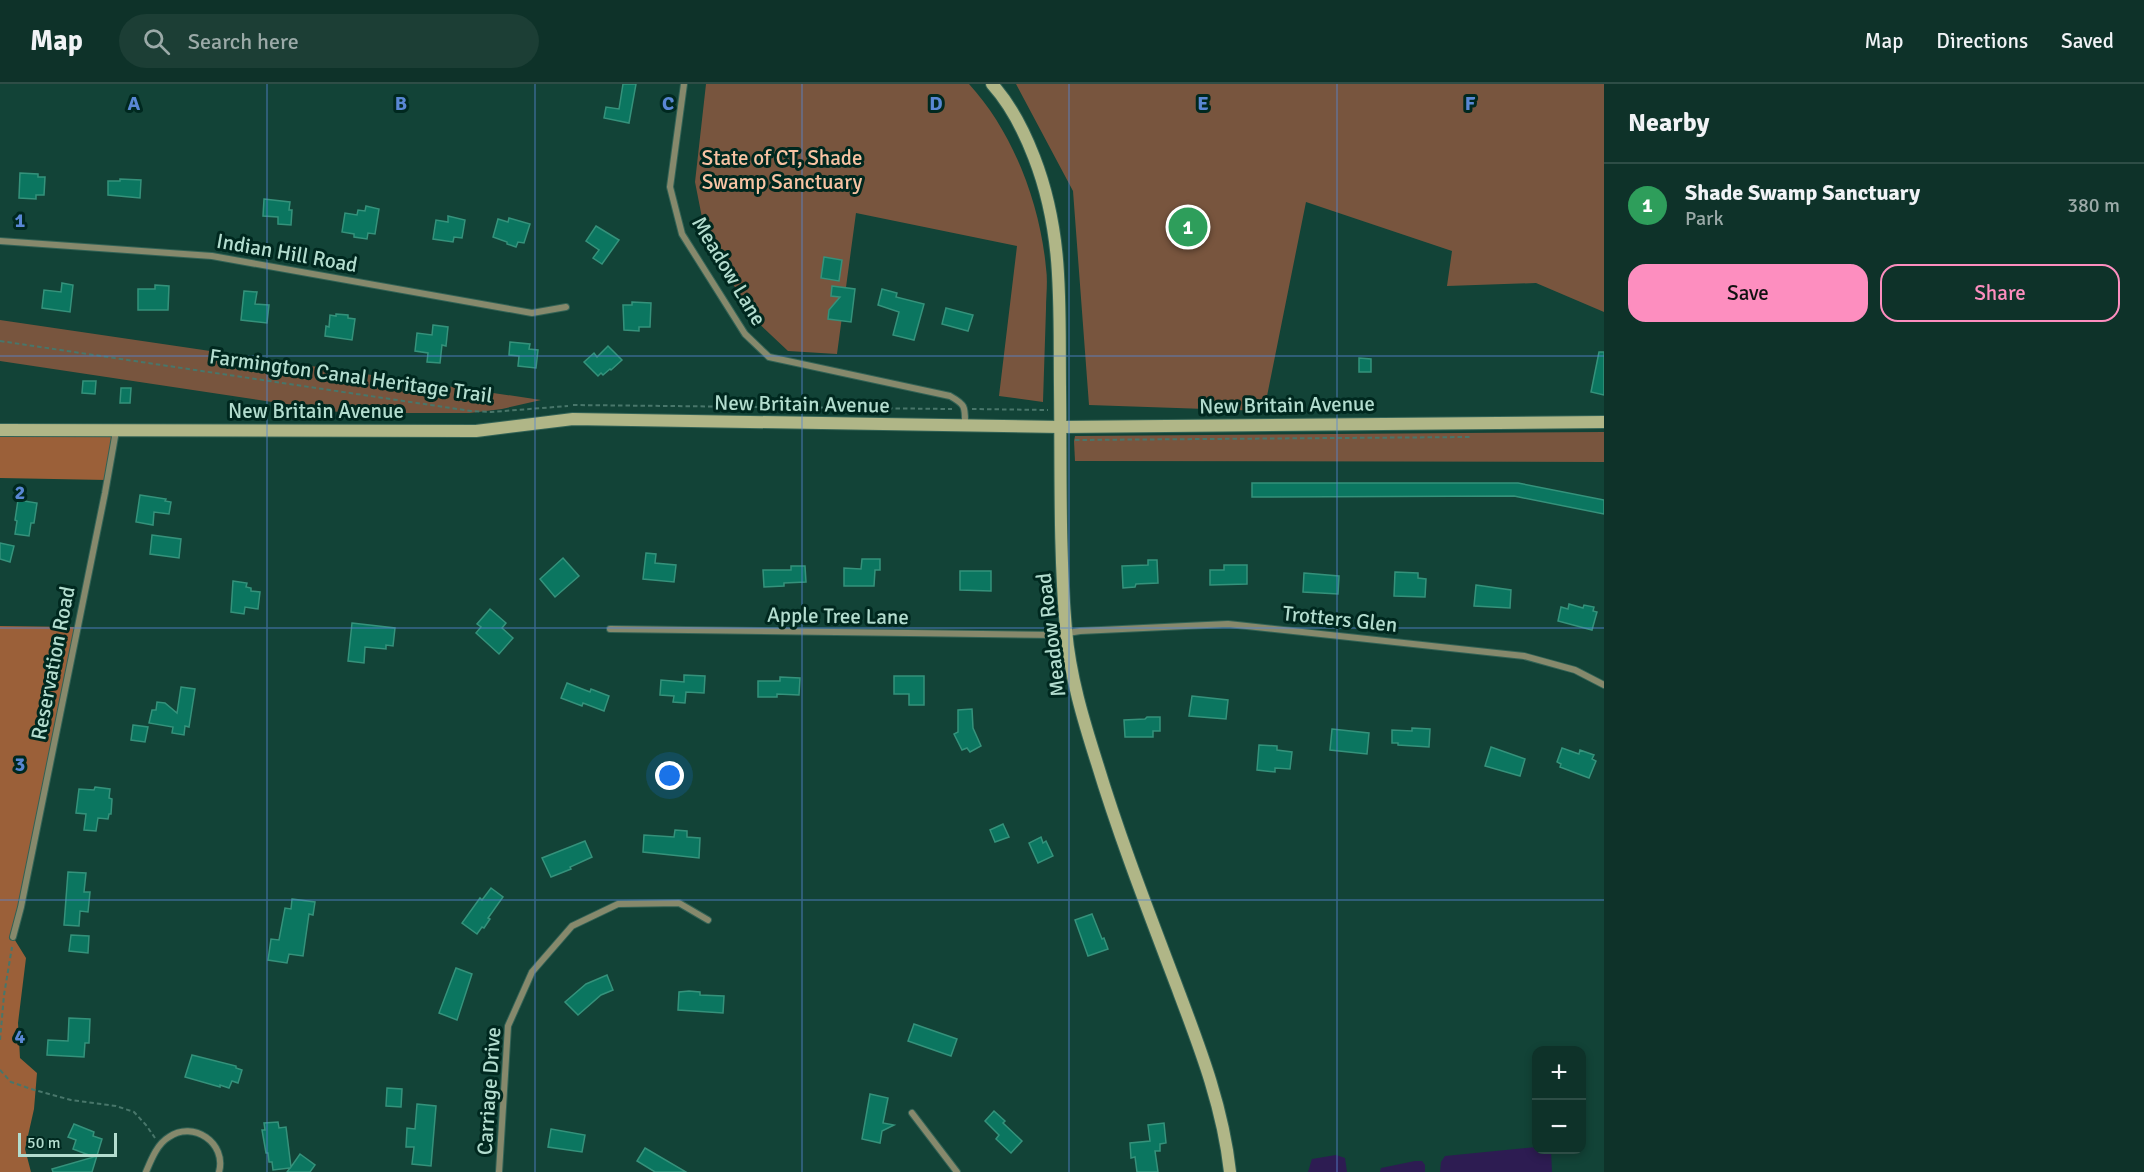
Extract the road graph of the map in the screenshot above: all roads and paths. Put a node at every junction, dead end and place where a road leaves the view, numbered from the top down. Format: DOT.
graph roads {
  1 [pos="684,84"];
  2 [pos="992,84"];
  3 [pos="0,241"];
  4 [pos="566,307"];
  5 [pos="0,340"];
  6 [pos="964,409"];
  7 [pos="1061,411"];
  8 [pos="1604,422"];
  9 [pos="965,425"];
  10 [pos="1061,427"];
  11 [pos="1076,427"];
  12 [pos="0,430"];
  13 [pos="116,431"];
  14 [pos="1477,437"];
  15 [pos="610,630"];
  16 [pos="1066,633"];
  17 [pos="1604,685"];
  18 [pos="708,920"];
  19 [pos="13,937"];
  20 [pos="0,1040"];
  21 [pos="0,1070"];
  22 [pos="912,1113"];
  23 [pos="160,1145"];
  24 [pos="146,1172"];
  25 [pos="219,1172"];
  26 [pos="499,1172"];
  27 [pos="957,1172"];
  28 [pos="1230,1172"];
  1 -- 6 [label="street, Meadow Lane"];
  2 -- 7 [label="street, Meadow Road"];
  3 -- 4 [label="street, Indian Hill Road"];
  5 -- 6 [label="path, Farmington Canal Heritage Trail"];
  6 -- 7 [label="path, Farmington Canal Heritage Trail"];
  6 -- 9 [label="street"];
  7 -- 10 [label="street, Meadow Road"];
  8 -- 11 [label="street, New Britain Avenue"];
  9 -- 10 [label="street, New Britain Avenue"];
  9 -- 13 [label="street, New Britain Avenue"];
  10 -- 11 [label="street, New Britain Avenue"];
  10 -- 16 [label="street, Meadow Road"];
  11 -- 14 [label="path"];
  12 -- 13 [label="street, New Britain Avenue"];
  13 -- 19 [label="street, Reservation Road"];
  15 -- 16 [label="street, Apple Tree Lane"];
  16 -- 17 [label="street, Trotters Glen"];
  16 -- 28 [label="street, Meadow Road"];
  18 -- 26 [label="street, Carriage Drive"];
  19 -- 20 [label="path"];
  21 -- 23 [label="path"];
  22 -- 27 [label="street"];
  23 -- 24 [label="street"];
  23 -- 25 [label="street"];
}
